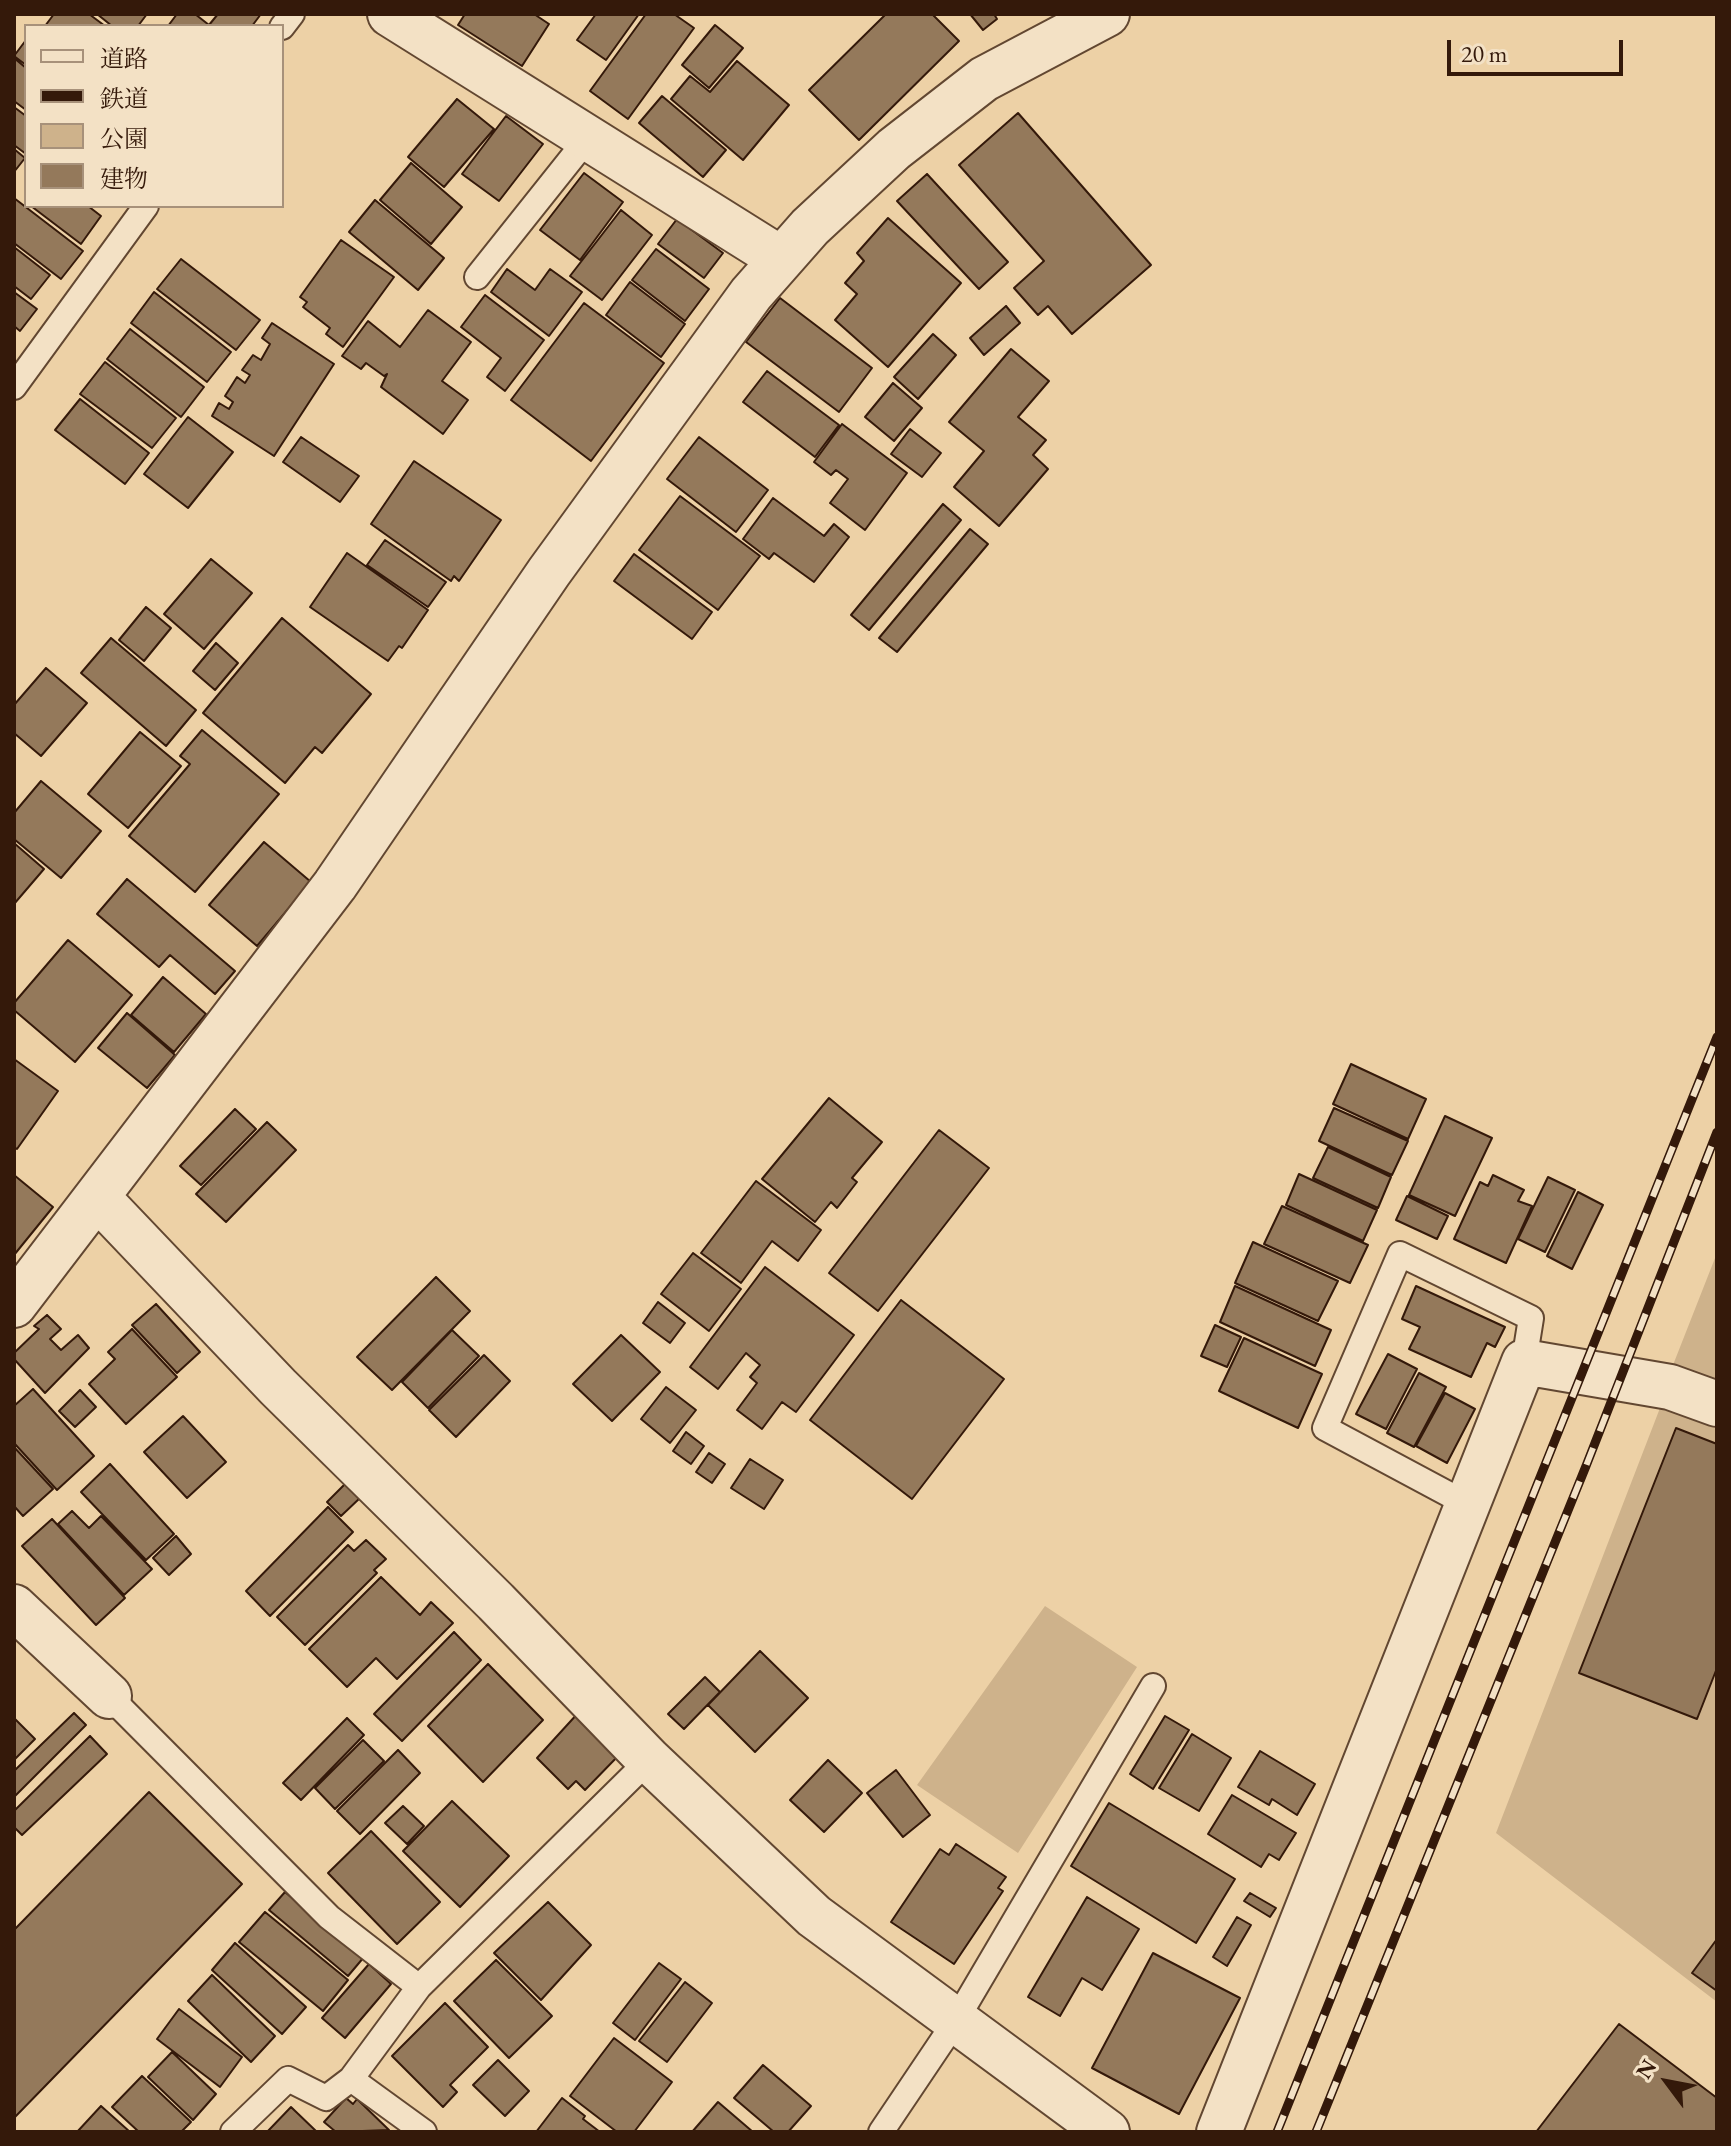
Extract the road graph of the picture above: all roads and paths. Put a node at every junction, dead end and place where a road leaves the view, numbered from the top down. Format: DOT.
graph roads {
  1 [pos="390,14"];
  2 [pos="1107,14"];
  3 [pos="587,139"];
  4 [pos="145,208"];
  5 [pos="781,259"];
  6 [pos="477,277"];
  7 [pos="14,387"];
  8 [pos="97,1197"];
  9 [pos="14,1305"];
  10 [pos="1524,1362"];
  11 [pos="1717,1404"];
  12 [pos="1467,1504"];
  13 [pos="14,1607"];
  14 [pos="1153,1686"];
  15 [pos="109,1696"];
  16 [pos="649,1760"];
  17 [pos="419,1987"];
  18 [pos="955,2022"];
  19 [pos="351,2079"];
  20 [pos="233,2132"];
  21 [pos="424,2132"];
  22 [pos="881,2132"];
  23 [pos="1107,2132"];
  24 [pos="1219,2132"];
  1 -- 3 [label="street"];
  2 -- 5 [label="street"];
  3 -- 5 [label="street"];
  3 -- 6 [label="lane"];
  4 -- 7 [label="lane"];
  5 -- 8 [label="street"];
  8 -- 9 [label="street"];
  8 -- 16 [label="street"];
  10 -- 11 [label="street"];
  10 -- 12 [label="street"];
  10 -- 12 [label="lane"];
  12 -- 24 [label="street"];
  13 -- 15 [label="street"];
  14 -- 18 [label="lane"];
  15 -- 17 [label="lane"];
  16 -- 17 [label="lane"];
  16 -- 18 [label="street"];
  17 -- 19 [label="lane"];
  18 -- 22 [label="lane"];
  18 -- 23 [label="street"];
  19 -- 20 [label="lane"];
  19 -- 21 [label="lane"];
}
